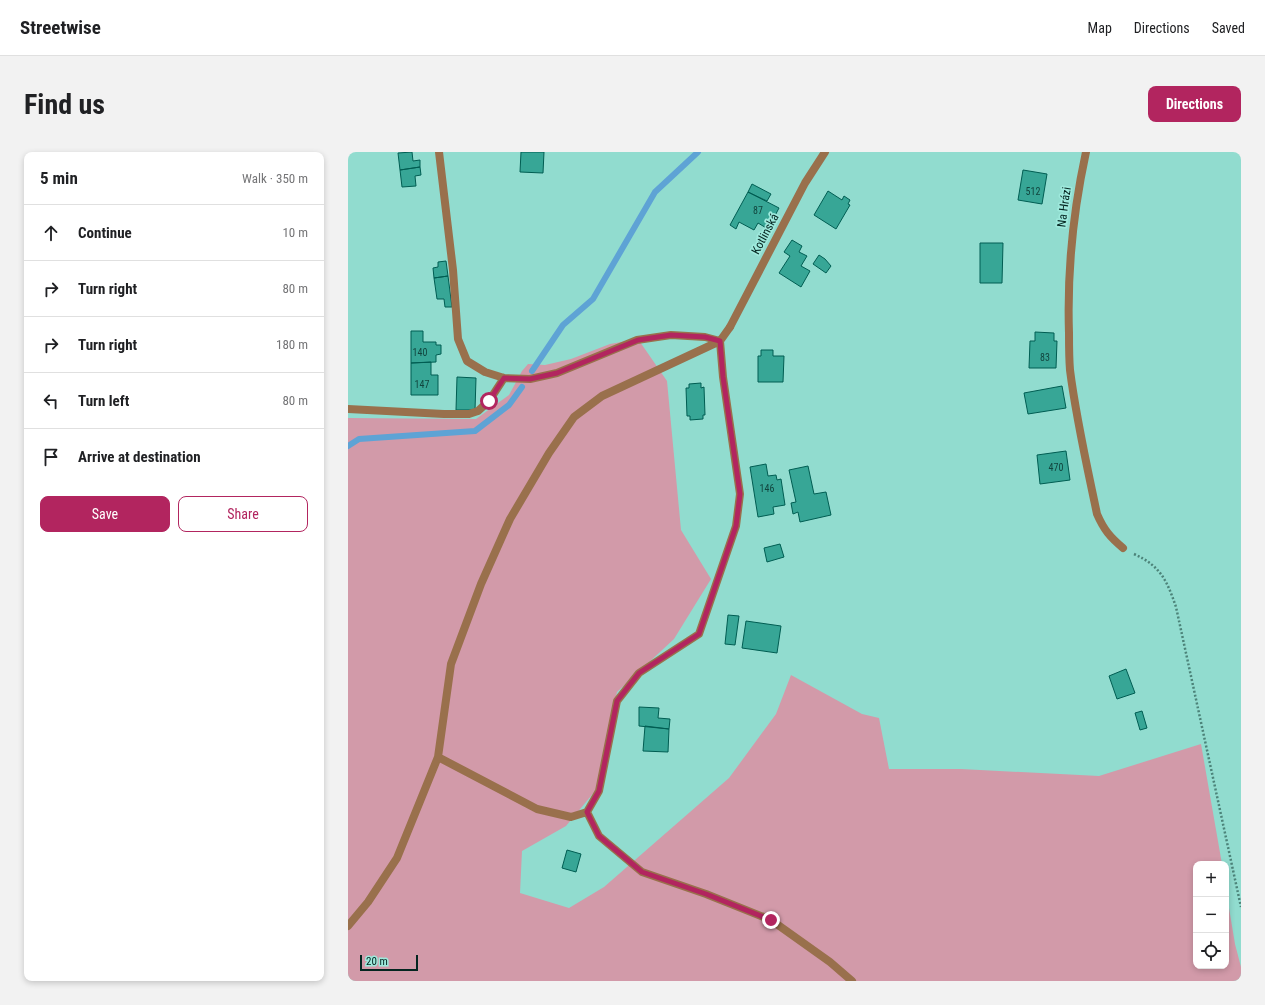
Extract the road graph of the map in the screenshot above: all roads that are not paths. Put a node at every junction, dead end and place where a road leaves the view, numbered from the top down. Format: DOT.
graph roads {
  1 [pos="438,152"];
  2 [pos="825,152"];
  3 [pos="1086,152"];
  4 [pos="720,341"];
  5 [pos="504,378"];
  6 [pos="348,409"];
  7 [pos="1123,548"];
  8 [pos="438,757"];
  9 [pos="587,812"];
  10 [pos="348,926"];
  11 [pos="852,981"];
  1 -- 5 [label="street"];
  2 -- 4 [label="street, Kotlinská"];
  3 -- 7 [label="street, Na Hrázi"];
  4 -- 5 [label="street"];
  4 -- 8 [label="street"];
  4 -- 9 [label="street"];
  5 -- 6 [label="street"];
  8 -- 9 [label="street"];
  8 -- 10 [label="street"];
  9 -- 11 [label="street"];
}
